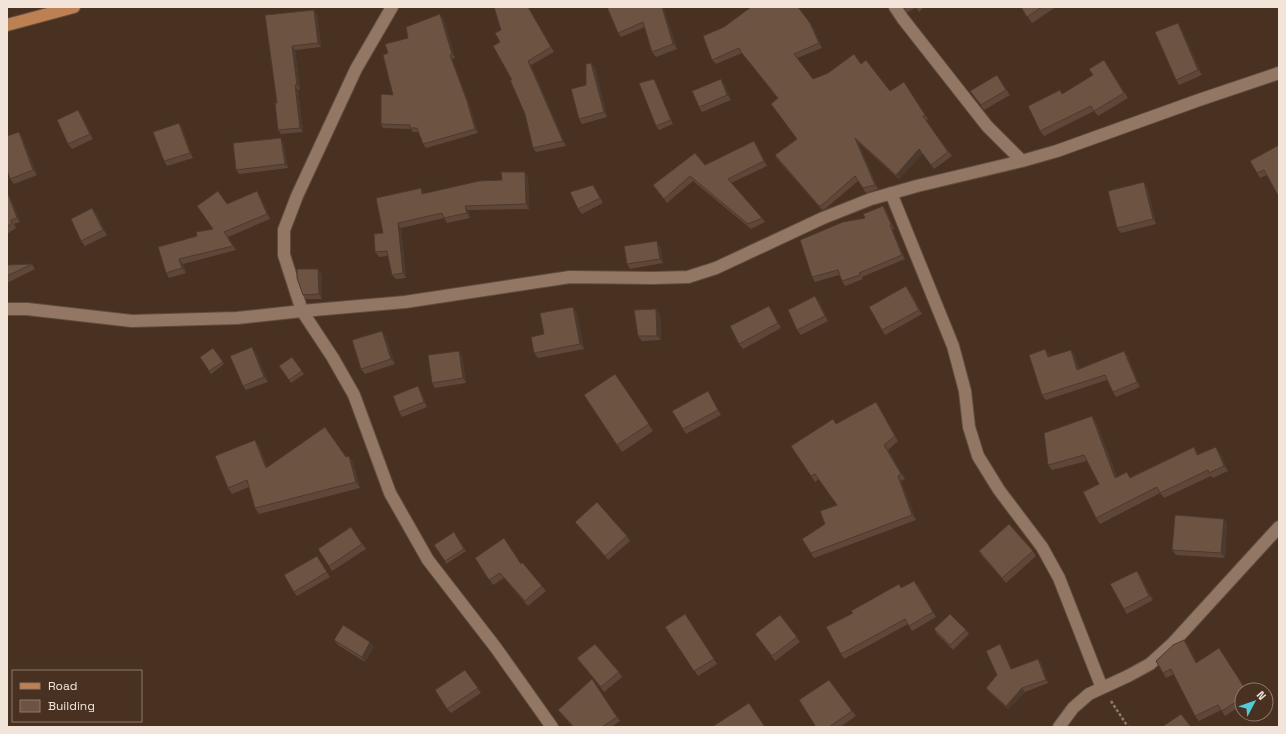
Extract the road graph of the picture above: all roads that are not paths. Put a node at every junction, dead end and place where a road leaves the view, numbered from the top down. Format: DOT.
graph roads {
  1 [pos="74,7"];
  2 [pos="392,7"];
  3 [pos="895,7"];
  4 [pos="7,25"];
  5 [pos="1279,73"];
  6 [pos="1022,161"];
  7 [pos="891,193"];
  8 [pos="7,309"];
  9 [pos="302,311"];
  10 [pos="1279,527"];
  11 [pos="1102,688"];
  12 [pos="552,727"];
  13 [pos="1059,727"];
  1 -- 4 [label="main road"];
  2 -- 9 [label="street"];
  3 -- 6 [label="street"];
  5 -- 6 [label="street"];
  6 -- 7 [label="street"];
  7 -- 9 [label="street"];
  7 -- 11 [label="street"];
  8 -- 9 [label="street"];
  9 -- 12 [label="street"];
  10 -- 11 [label="street"];
  11 -- 13 [label="street"];
}
